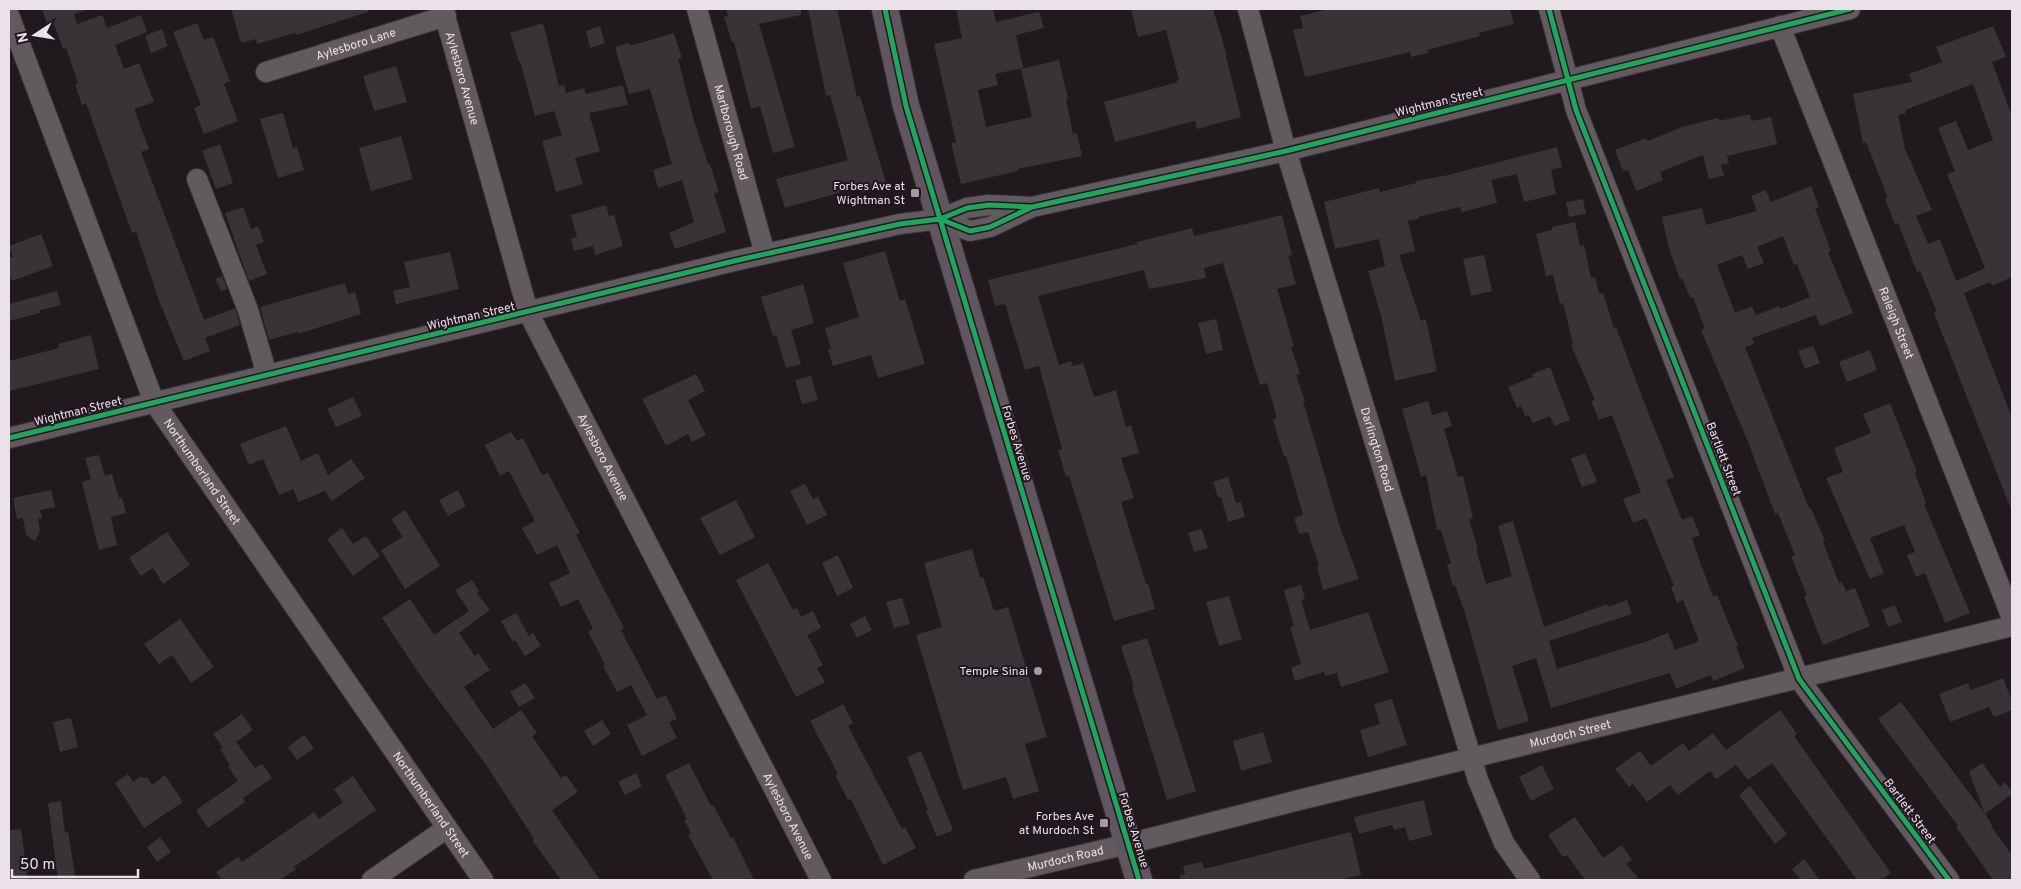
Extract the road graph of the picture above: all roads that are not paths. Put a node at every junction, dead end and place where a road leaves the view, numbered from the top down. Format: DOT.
graph roads {
  1 [pos="697,9"];
  2 [pos="885,9"];
  3 [pos="1248,9"];
  4 [pos="1549,9"];
  5 [pos="1850,9"];
  6 [pos="444,12"];
  7 [pos="9,15"];
  8 [pos="1780,26"];
  9 [pos="266,72"];
  10 [pos="1567,80"];
  11 [pos="1286,151"];
  12 [pos="197,179"];
  13 [pos="940,219"];
  14 [pos="765,254"];
  15 [pos="528,312"];
  16 [pos="267,375"];
  17 [pos="154,402"];
  18 [pos="9,438"];
  19 [pos="2012,618"];
  20 [pos="2012,626"];
  21 [pos="1799,679"];
  22 [pos="1472,758"];
  23 [pos="447,828"];
  24 [pos="1128,844"];
  25 [pos="372,880"];
  26 [pos="484,880"];
  27 [pos="821,880"];
  28 [pos="974,880"];
  29 [pos="1139,880"];
  30 [pos="1530,880"];
  31 [pos="1949,880"];
  1 -- 14 [label="street, Marlborough Road"];
  2 -- 13 [label="main road, Forbes Avenue"];
  3 -- 11 [label="street, Darlington Road"];
  4 -- 10 [label="street, Bartlett Street"];
  5 -- 8 [label="street, Wightman Street"];
  6 -- 9 [label="street, Aylesboro Lane"];
  6 -- 15 [label="street, Aylesboro Avenue"];
  7 -- 17 [label="street, Northumberland Street"];
  8 -- 10 [label="street, Wightman Street"];
  8 -- 19 [label="street, Raleigh Street"];
  10 -- 11 [label="street, Wightman Street"];
  10 -- 21 [label="street, Bartlett Street"];
  11 -- 13 [label="street, Wightman Street"];
  11 -- 22 [label="street, Darlington Road"];
  12 -- 16 [label="street"];
  13 -- 14 [label="street, Wightman Street"];
  13 -- 24 [label="main road, Forbes Avenue"];
  14 -- 15 [label="street, Wightman Street"];
  15 -- 16 [label="street, Wightman Street"];
  15 -- 27 [label="street, Aylesboro Avenue"];
  16 -- 17 [label="street, Wightman Street"];
  17 -- 18 [label="street, Wightman Street"];
  17 -- 23 [label="street, Northumberland Street"];
  20 -- 21 [label="street, Murdoch Street"];
  21 -- 22 [label="street, Murdoch Street"];
  21 -- 31 [label="street, Bartlett Street"];
  22 -- 24 [label="street, Murdoch Street"];
  22 -- 30 [label="street, Darlington Road"];
  23 -- 25 [label="street"];
  23 -- 26 [label="street, Northumberland Street"];
  24 -- 28 [label="street, Murdoch Road"];
  24 -- 29 [label="main road, Forbes Avenue"];
}
